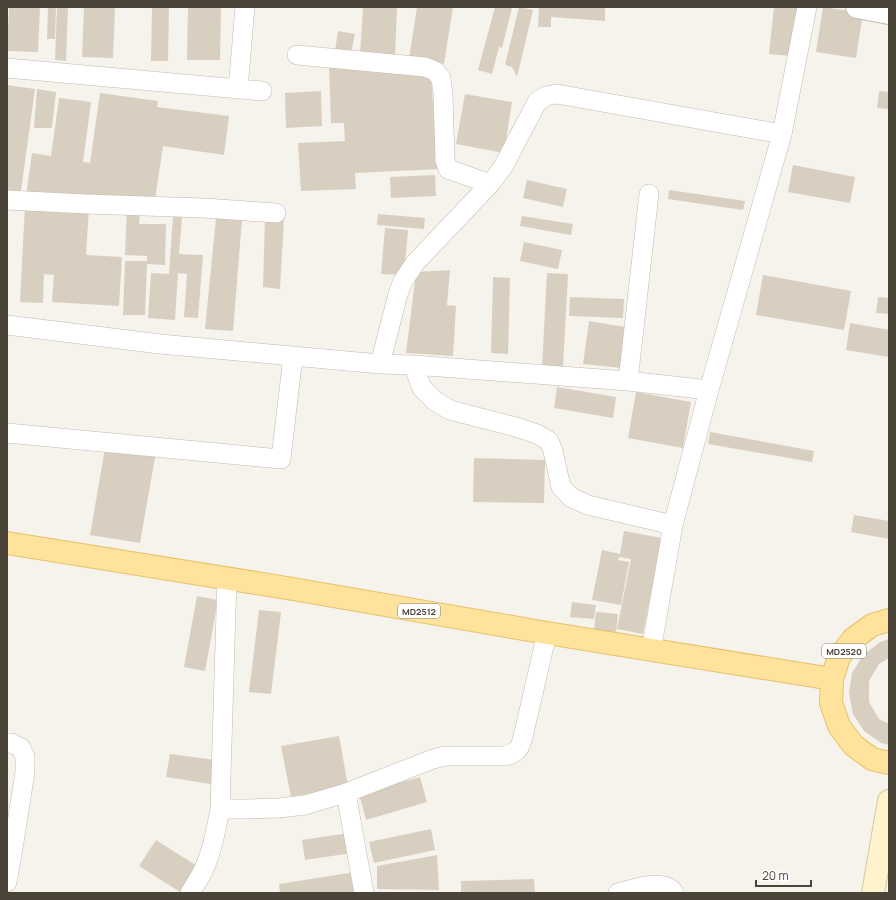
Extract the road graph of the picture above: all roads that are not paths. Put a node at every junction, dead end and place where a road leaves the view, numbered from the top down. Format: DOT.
graph roads {
  1 [pos="245,7"];
  2 [pos="807,7"];
  3 [pos="857,7"];
  4 [pos="889,13"];
  5 [pos="297,55"];
  6 [pos="7,68"];
  7 [pos="238,89"];
  8 [pos="262,91"];
  9 [pos="782,134"];
  10 [pos="490,184"];
  11 [pos="649,194"];
  12 [pos="7,200"];
  13 [pos="276,213"];
  14 [pos="7,325"];
  15 [pos="293,356"];
  16 [pos="380,364"];
  17 [pos="413,365"];
  18 [pos="628,382"];
  19 [pos="709,390"];
  20 [pos="7,433"];
  21 [pos="673,525"];
  22 [pos="7,543"];
  23 [pos="227,578"];
  24 [pos="889,620"];
  25 [pos="547,633"];
  26 [pos="651,651"];
  27 [pos="832,679"];
  28 [pos="7,743"];
  29 [pos="889,763"];
  30 [pos="346,793"];
  31 [pos="889,801"];
  32 [pos="223,810"];
  33 [pos="7,882"];
  34 [pos="190,893"];
  35 [pos="364,893"];
  36 [pos="618,893"];
  37 [pos="674,893"];
  38 [pos="873,893"];
  1 -- 7 [label="street"];
  2 -- 9 [label="street"];
  3 -- 4 [label="street"];
  5 -- 10 [label="street"];
  6 -- 7 [label="street"];
  7 -- 8 [label="street"];
  9 -- 10 [label="street"];
  9 -- 19 [label="street"];
  10 -- 16 [label="street"];
  11 -- 18 [label="street"];
  12 -- 13 [label="street"];
  14 -- 15 [label="street"];
  15 -- 16 [label="street"];
  15 -- 20 [label="street"];
  16 -- 17 [label="street"];
  17 -- 18 [label="street"];
  17 -- 21 [label="street"];
  18 -- 19 [label="street"];
  19 -- 21 [label="street"];
  21 -- 26 [label="street"];
  22 -- 23 [label="main road, MD2512"];
  23 -- 25 [label="main road, MD2512"];
  23 -- 32 [label="street"];
  24 -- 27 [label="main road, MD2520"];
  25 -- 26 [label="main road, MD2512"];
  25 -- 30 [label="street"];
  26 -- 27 [label="main road, MD2512"];
  27 -- 29 [label="main road, MD2520"];
  28 -- 33 [label="street"];
  30 -- 32 [label="street"];
  30 -- 35 [label="street"];
  31 -- 38 [label="main road"];
  32 -- 34 [label="street"];
  36 -- 37 [label="street"];
}
